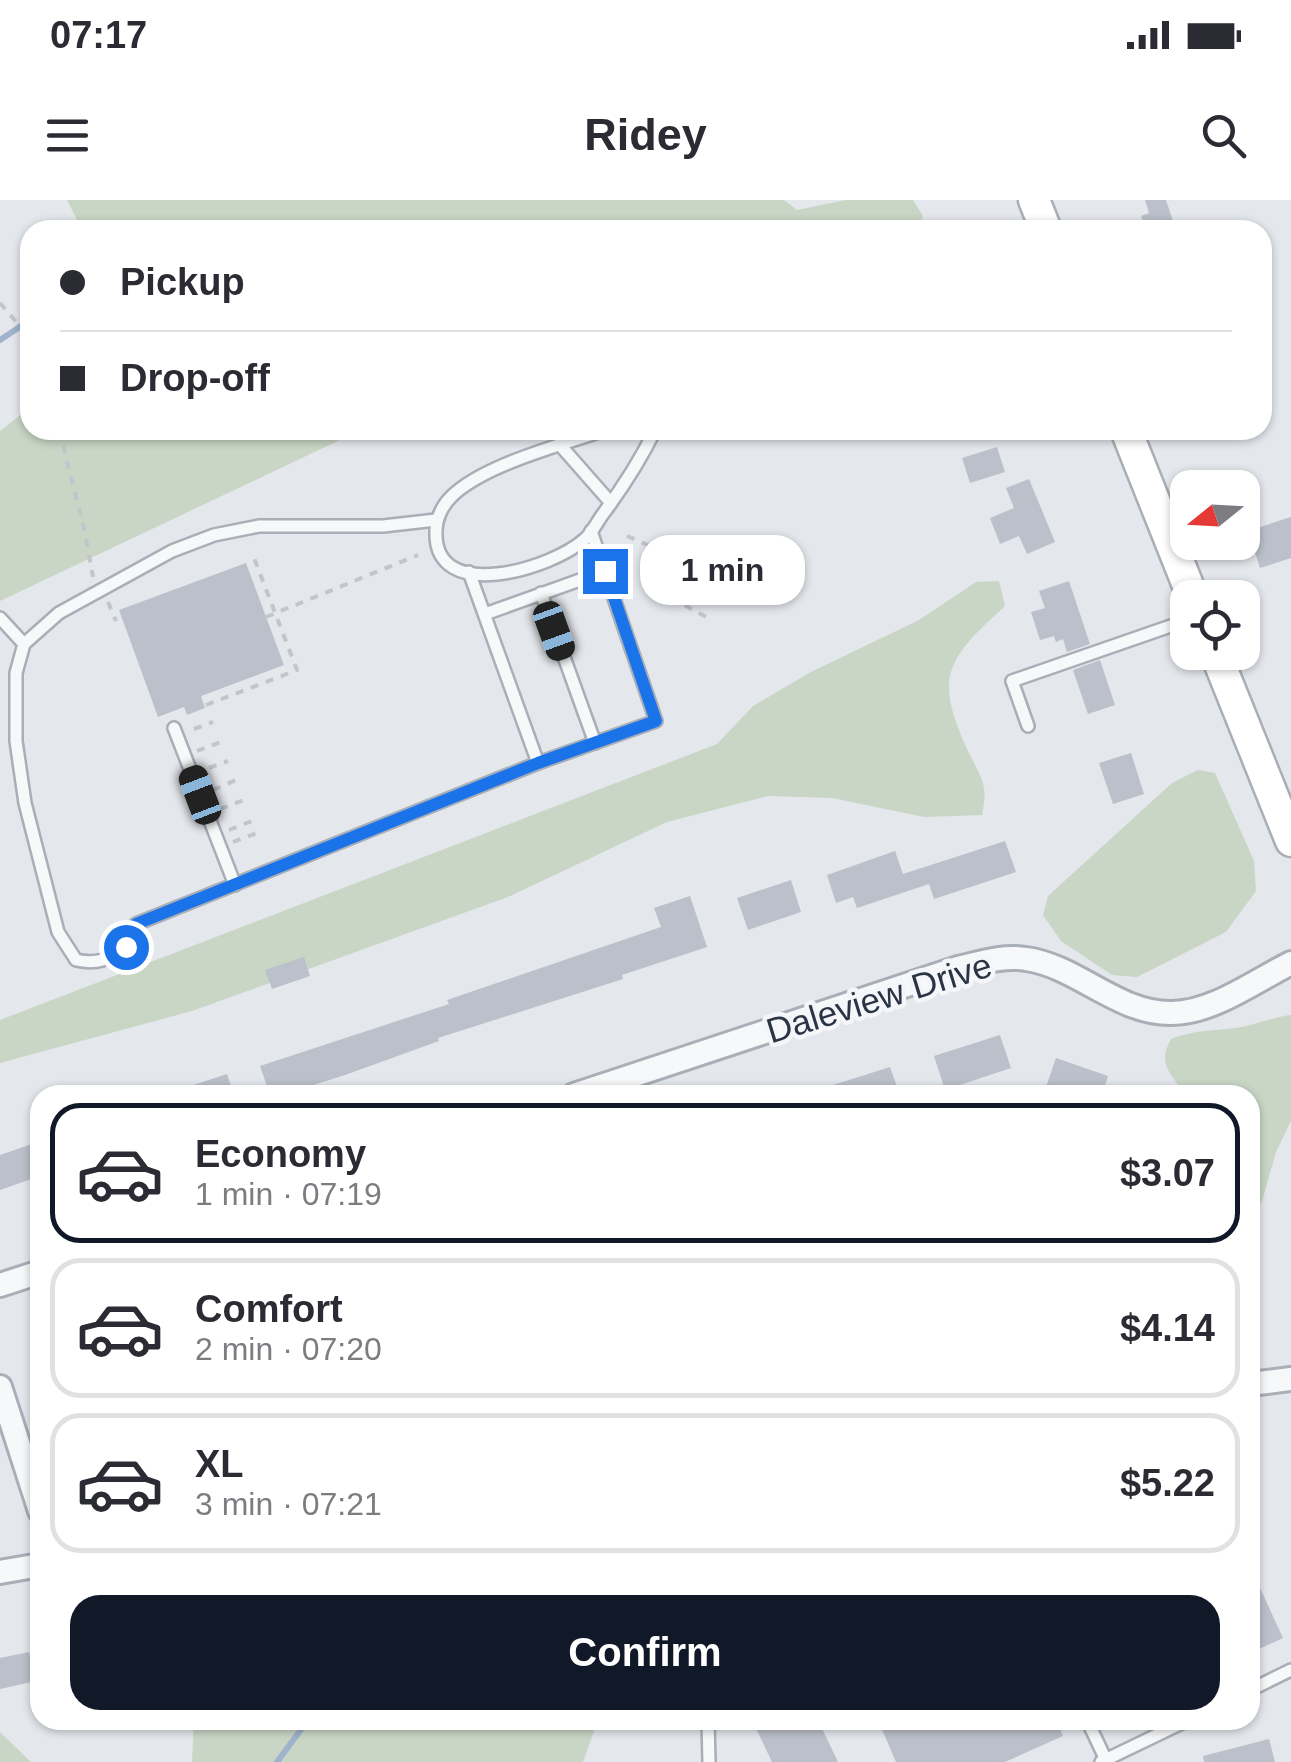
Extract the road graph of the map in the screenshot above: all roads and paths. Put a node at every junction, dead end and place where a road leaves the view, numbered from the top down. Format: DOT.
graph roads {
  1 [pos="0,303"];
  2 [pos="20,324"];
  3 [pos="62,440"];
  4 [pos="575,440"];
  5 [pos="649,440"];
  6 [pos="1130,440"];
  7 [pos="560,445"];
  8 [pos="611,503"];
  9 [pos="436,520"];
  10 [pos="591,531"];
  11 [pos="627,536"];
  12 [pos="418,555"];
  13 [pos="254,558"];
  14 [pos="605,571"];
  15 [pos="469,572"];
  16 [pos="1186,580"];
  17 [pos="101,590"];
  18 [pos="541,594"];
  19 [pos="275,614"];
  20 [pos="484,614"];
  21 [pos="266,617"];
  22 [pos="0,618"];
  23 [pos="710,619"];
  24 [pos="116,620"];
  25 [pos="1170,626"];
  26 [pos="24,644"];
  27 [pos="1223,670"];
  28 [pos="206,705"];
  29 [pos="213,722"];
  30 [pos="1028,726"];
  31 [pos="176,731"];
  32 [pos="221,742"];
  33 [pos="594,743"];
  34 [pos="185,755"];
  35 [pos="228,761"];
  36 [pos="538,763"];
  37 [pos="192,774"];
  38 [pos="236,780"];
  39 [pos="200,795"];
  40 [pos="244,800"];
  41 [pos="207,814"];
  42 [pos="252,821"];
  43 [pos="257,833"];
  44 [pos="218,841"];
  45 [pos="1291,841"];
  46 [pos="234,886"];
  47 [pos="1291,964"];
  48 [pos="604,1085"];
  49 [pos="30,1275"];
  50 [pos="0,1285"];
  51 [pos="1291,1380"];
  52 [pos="1260,1383"];
  53 [pos="0,1388"];
  54 [pos="30,1480"];
  55 [pos="30,1567"];
  56 [pos="0,1572"];
  57 [pos="1291,1670"];
  58 [pos="1260,1685"];
  59 [pos="708,1730"];
  60 [pos="1092,1730"];
  61 [pos="1168,1730"];
  62 [pos="1104,1761"];
  63 [pos="709,1762"];
  1 -- 2 [label="path"];
  3 -- 17 [label="path"];
  4 -- 7 [label="lane"];
  5 -- 8 [label="lane"];
  6 -- 16 [label="street"];
  7 -- 8 [label="lane"];
  7 -- 9 [label="lane"];
  8 -- 10 [label="lane"];
  9 -- 15 [label="lane"];
  9 -- 17 [label="lane"];
  10 -- 14 [label="lane"];
  10 -- 15 [label="lane"];
  11 -- 23 [label="path"];
  12 -- 19 [label="path"];
  13 -- 19 [label="path"];
  14 -- 18 [label="lane"];
  14 -- 33 [label="lane"];
  15 -- 20 [label="lane"];
  17 -- 24 [label="path"];
  17 -- 26 [label="lane"];
  18 -- 20 [label="lane"];
  18 -- 33 [label="lane"];
  19 -- 21 [label="path"];
  19 -- 28 [label="path"];
  20 -- 36 [label="lane"];
  22 -- 26 [label="lane"];
  25 -- 30 [label="lane"];
  26 -- 46 [label="lane"];
  27 -- 45 [label="street"];
  29 -- 31 [label="path"];
  31 -- 34 [label="lane"];
  32 -- 34 [label="path"];
  33 -- 36 [label="lane"];
  34 -- 37 [label="lane"];
  35 -- 37 [label="path"];
  36 -- 46 [label="lane"];
  37 -- 39 [label="lane"];
  38 -- 39 [label="path"];
  39 -- 41 [label="lane"];
  40 -- 41 [label="path"];
  41 -- 44 [label="lane"];
  42 -- 44 [label="path"];
  43 -- 44 [label="path"];
  44 -- 46 [label="lane"];
  47 -- 48 [label="street, Daleview Drive"];
  49 -- 50 [label="street"];
  51 -- 52 [label="street"];
  53 -- 54 [label="street"];
  55 -- 56 [label="street"];
  57 -- 58 [label="lane"];
  59 -- 63 [label="lane"];
  60 -- 62 [label="lane"];
  61 -- 62 [label="lane"];
}
